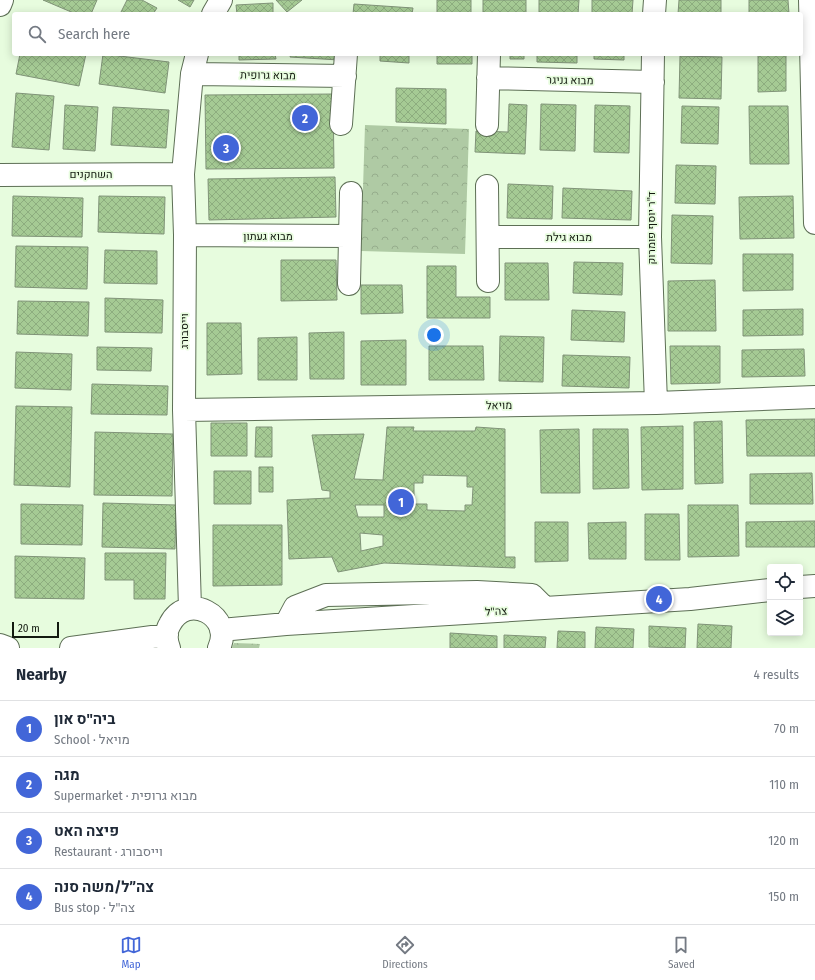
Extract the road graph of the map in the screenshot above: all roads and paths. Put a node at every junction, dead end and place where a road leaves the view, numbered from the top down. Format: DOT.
graph roads {
  1 [pos="2,0"];
  2 [pos="221,0"];
  3 [pos="655,0"];
  4 [pos="810,0"];
  5 [pos="0,5"];
  6 [pos="214,12"];
  7 [pos="654,12"];
  8 [pos="346,56"];
  9 [pos="489,56"];
  10 [pos="653,56"];
  11 [pos="195,64"];
  12 [pos="345,76"];
  13 [pos="488,78"];
  14 [pos="652,82"];
  15 [pos="341,124"];
  16 [pos="487,125"];
  17 [pos="183,174"];
  18 [pos="0,175"];
  19 [pos="487,186"];
  20 [pos="351,193"];
  21 [pos="815,223"];
  22 [pos="185,235"];
  23 [pos="350,236"];
  24 [pos="488,237"];
  25 [pos="650,237"];
  26 [pos="488,281"];
  27 [pos="349,284"];
  28 [pos="815,397"];
  29 [pos="656,403"];
  30 [pos="184,410"];
  31 [pos="815,586"];
  32 [pos="803,587"];
  33 [pos="767,590"];
  34 [pos="190,608"];
  35 [pos="220,639"];
  36 [pos="168,642"];
  37 [pos="0,645"];
  38 [pos="8,648"];
  39 [pos="71,648"];
  1 -- 5 [label="street"];
  2 -- 6 [label="street"];
  3 -- 7 [label="street"];
  4 -- 21 [label="street"];
  8 -- 12 [label="street"];
  9 -- 13 [label="street"];
  10 -- 14 [label="street, ד\"ר יוסף פומרוק"];
  11 -- 12 [label="street, מבוא גרופית"];
  11 -- 17 [label="street, וייסבורג"];
  12 -- 15 [label="street"];
  13 -- 14 [label="street, מבוא גניגר"];
  13 -- 16 [label="street"];
  14 -- 25 [label="street, ד\"ר יוסף פומרוק"];
  17 -- 18 [label="street, השחקנים"];
  17 -- 22 [label="street, וייסבורג"];
  19 -- 24 [label="street"];
  20 -- 23 [label="street"];
  22 -- 23 [label="street, מבוא געתון"];
  22 -- 30 [label="street, וייסבורג"];
  23 -- 27 [label="street"];
  24 -- 25 [label="street, מבוא גילת"];
  24 -- 26 [label="street"];
  25 -- 29 [label="street, ד\"ר יוסף פומרוק"];
  28 -- 29 [label="street, מויאל"];
  29 -- 30 [label="street, מויאל"];
  30 -- 34 [label="street, וייסבורג"];
  31 -- 32 [label="street"];
  33 -- 35 [label="street, צה\"ל"];
  34 -- 35 [label="street"];
  34 -- 36 [label="street"];
  36 -- 39 [label="street"];
  37 -- 38 [label="street"];
}
